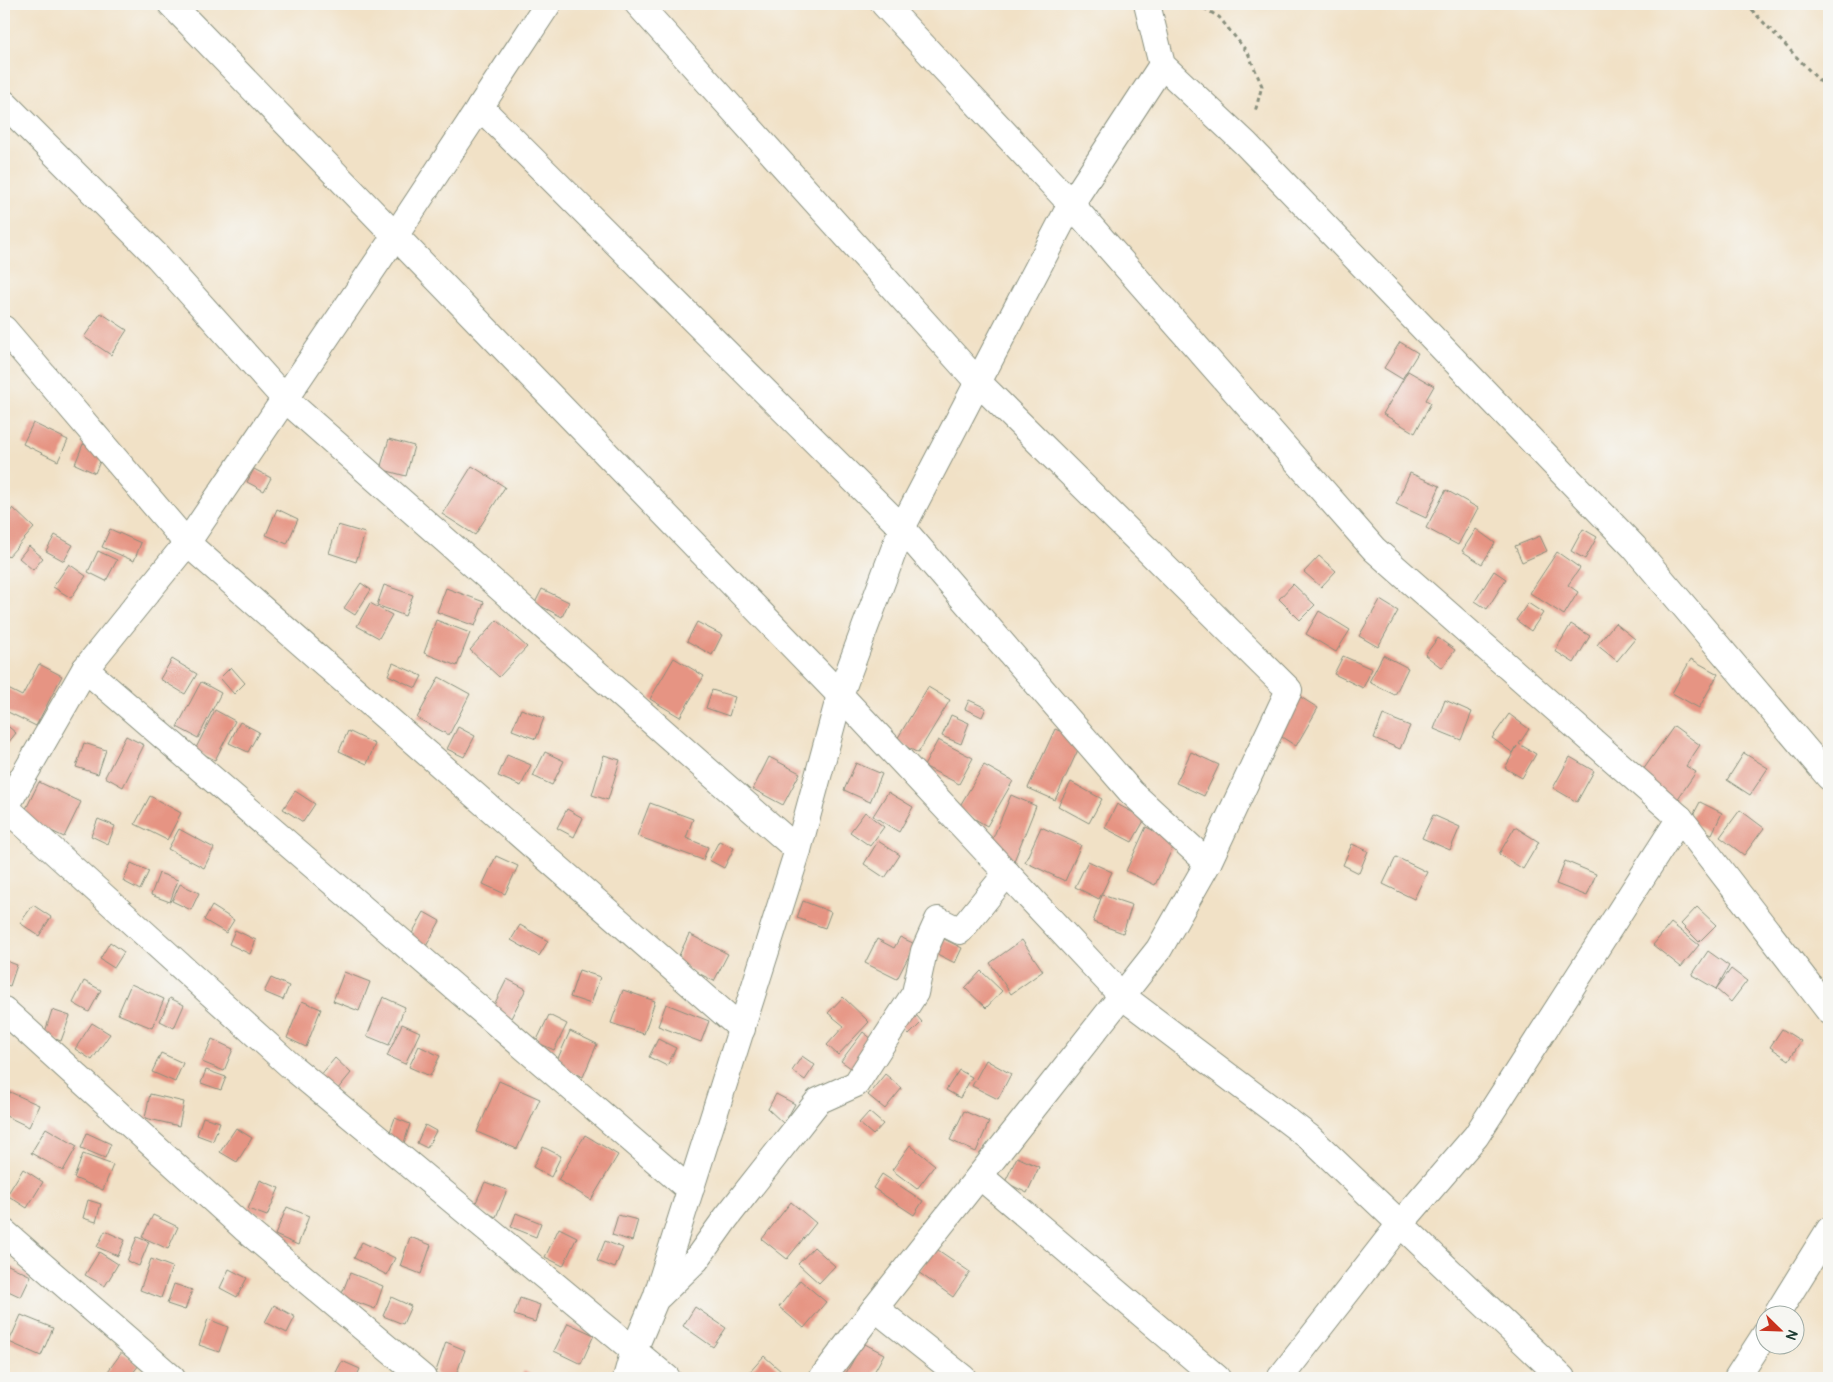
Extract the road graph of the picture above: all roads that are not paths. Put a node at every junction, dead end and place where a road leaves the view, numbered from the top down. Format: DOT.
graph roads {
  1 [pos="171,4"];
  2 [pos="548,4"];
  3 [pos="638,4"];
  4 [pos="884,4"];
  5 [pos="1147,4"];
  6 [pos="1162,64"];
  7 [pos="4,103"];
  8 [pos="480,107"];
  9 [pos="1070,204"];
  10 [pos="394,236"];
  11 [pos="4,329"];
  12 [pos="977,381"];
  13 [pos="285,399"];
  14 [pos="902,528"];
  15 [pos="187,543"];
  16 [pos="85,669"];
  17 [pos="840,695"];
  18 [pos="1829,777"];
  19 [pos="4,808"];
  20 [pos="1680,818"];
  21 [pos="798,850"];
  22 [pos="1208,863"];
  23 [pos="1007,873"];
  24 [pos="1122,996"];
  25 [pos="4,1010"];
  26 [pos="1829,1011"];
  27 [pos="742,1028"];
  28 [pos="980,1176"];
  29 [pos="690,1190"];
  30 [pos="1401,1223"];
  31 [pos="1829,1230"];
  32 [pos="4,1232"];
  33 [pos="656,1298"];
  34 [pos="1783,1304"];
  35 [pos="875,1308"];
  36 [pos="1756,1349"];
  37 [pos="634,1350"];
  38 [pos="172,1378"];
  39 [pos="423,1378"];
  40 [pos="626,1378"];
  41 [pos="667,1378"];
  42 [pos="822,1378"];
  43 [pos="963,1378"];
  44 [pos="1216,1378"];
  45 [pos="1280,1378"];
  46 [pos="1562,1378"];
  47 [pos="1738,1378"];
  1 -- 10 [label="street"];
  2 -- 8 [label="street"];
  3 -- 12 [label="street"];
  4 -- 9 [label="street"];
  5 -- 6 [label="street"];
  6 -- 9 [label="street"];
  6 -- 18 [label="street"];
  7 -- 13 [label="street"];
  8 -- 10 [label="street"];
  8 -- 14 [label="street"];
  9 -- 12 [label="street"];
  9 -- 20 [label="street"];
  10 -- 13 [label="street"];
  10 -- 17 [label="street"];
  11 -- 15 [label="street"];
  12 -- 14 [label="street"];
  12 -- 22 [label="street"];
  13 -- 15 [label="street"];
  13 -- 21 [label="street"];
  14 -- 17 [label="street"];
  14 -- 22 [label="street"];
  15 -- 16 [label="street"];
  15 -- 27 [label="street"];
  16 -- 19 [label="street"];
  16 -- 29 [label="street"];
  17 -- 21 [label="street"];
  17 -- 23 [label="street"];
  19 -- 37 [label="street"];
  20 -- 26 [label="street"];
  20 -- 30 [label="street"];
  21 -- 27 [label="street"];
  22 -- 24 [label="street"];
  23 -- 24 [label="street"];
  23 -- 33 [label="street"];
  24 -- 28 [label="street"];
  24 -- 30 [label="street"];
  25 -- 39 [label="street"];
  27 -- 29 [label="street"];
  28 -- 35 [label="street"];
  28 -- 44 [label="street"];
  29 -- 33 [label="street"];
  30 -- 45 [label="street"];
  30 -- 46 [label="street"];
  31 -- 34 [label="street"];
  32 -- 38 [label="street"];
  33 -- 37 [label="street"];
  35 -- 42 [label="street"];
  35 -- 43 [label="street"];
  36 -- 47 [label="street"];
  37 -- 40 [label="street"];
  37 -- 41 [label="street"];
}
